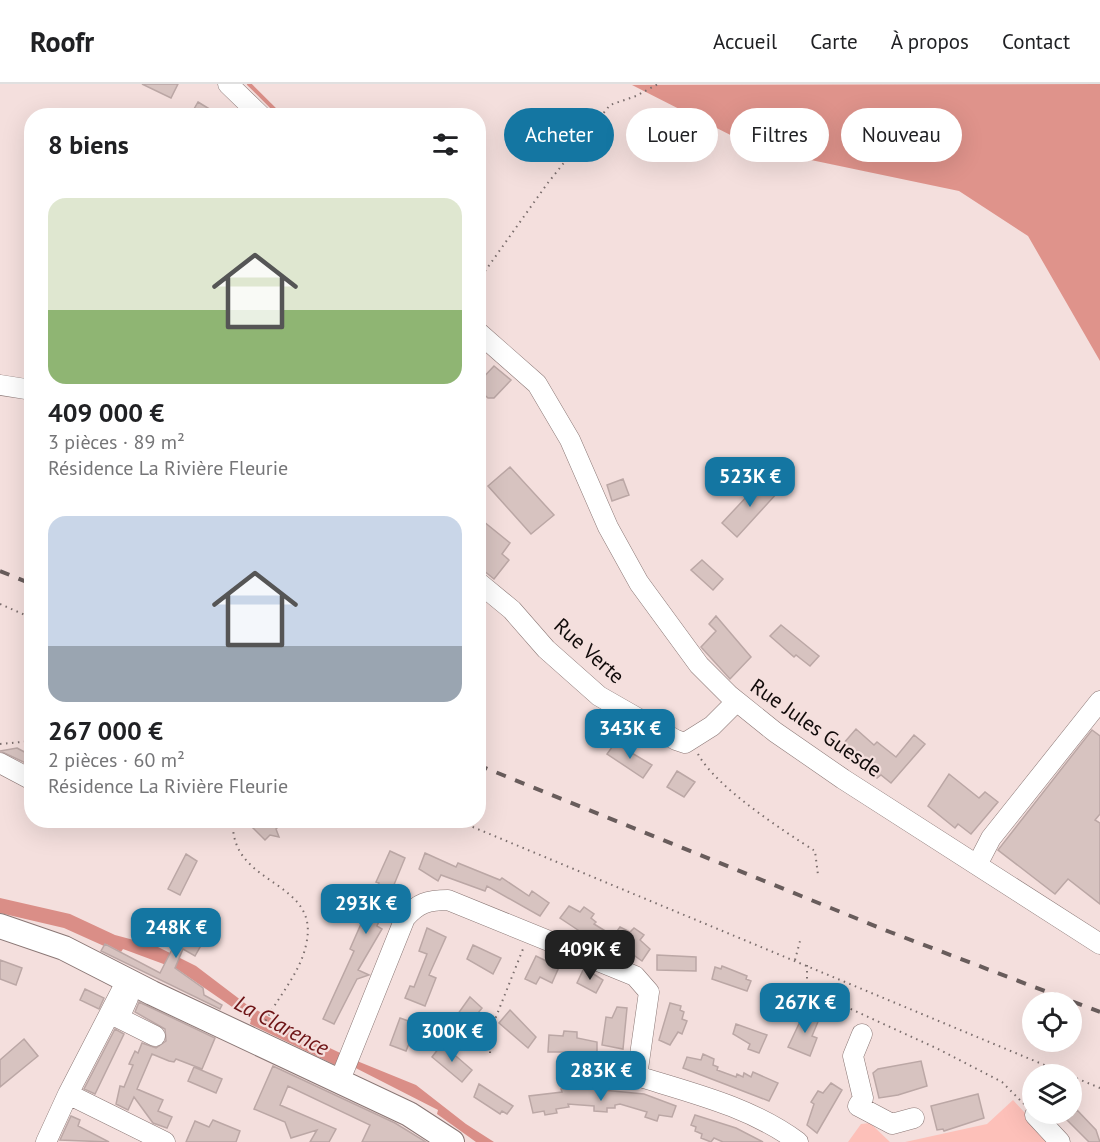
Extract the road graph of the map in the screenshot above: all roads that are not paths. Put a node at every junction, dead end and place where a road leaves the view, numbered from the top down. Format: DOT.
graph roads {
  1 [pos="228,84"];
  2 [pos="253,108"];
  3 [pos="486,339"];
  4 [pos="0,385"];
  5 [pos="24,389"];
  6 [pos="486,589"];
  7 [pos="1100,700"];
  8 [pos="736,702"];
  9 [pos="0,763"];
  10 [pos="24,776"];
  11 [pos="977,865"];
  12 [pos="0,926"];
  13 [pos="1100,944"];
  14 [pos="131,982"];
  15 [pos="862,1034"];
  16 [pos="155,1036"];
  17 [pos="346,1068"];
  18 [pos="68,1094"];
  19 [pos="914,1118"];
  20 [pos="1043,1124"];
  21 [pos="46,1142"];
  22 [pos="165,1142"];
  23 [pos="452,1142"];
  24 [pos="798,1142"];
  25 [pos="1060,1142"];
  1 -- 2 [label="street"];
  3 -- 8 [label="street, Rue Jules Guesde"];
  4 -- 5 [label="street"];
  6 -- 8 [label="street, Rue Verte"];
  7 -- 11 [label="street"];
  8 -- 11 [label="street, Rue Jules Guesde"];
  9 -- 10 [label="street"];
  11 -- 13 [label="street, Rue Jules Guesde"];
  12 -- 14 [label="main road"];
  14 -- 16 [label="street"];
  14 -- 17 [label="main road"];
  14 -- 18 [label="street"];
  15 -- 19 [label="street"];
  17 -- 23 [label="main road"];
  17 -- 24 [label="street"];
  18 -- 21 [label="street"];
  18 -- 22 [label="street"];
  20 -- 25 [label="street"];
}
